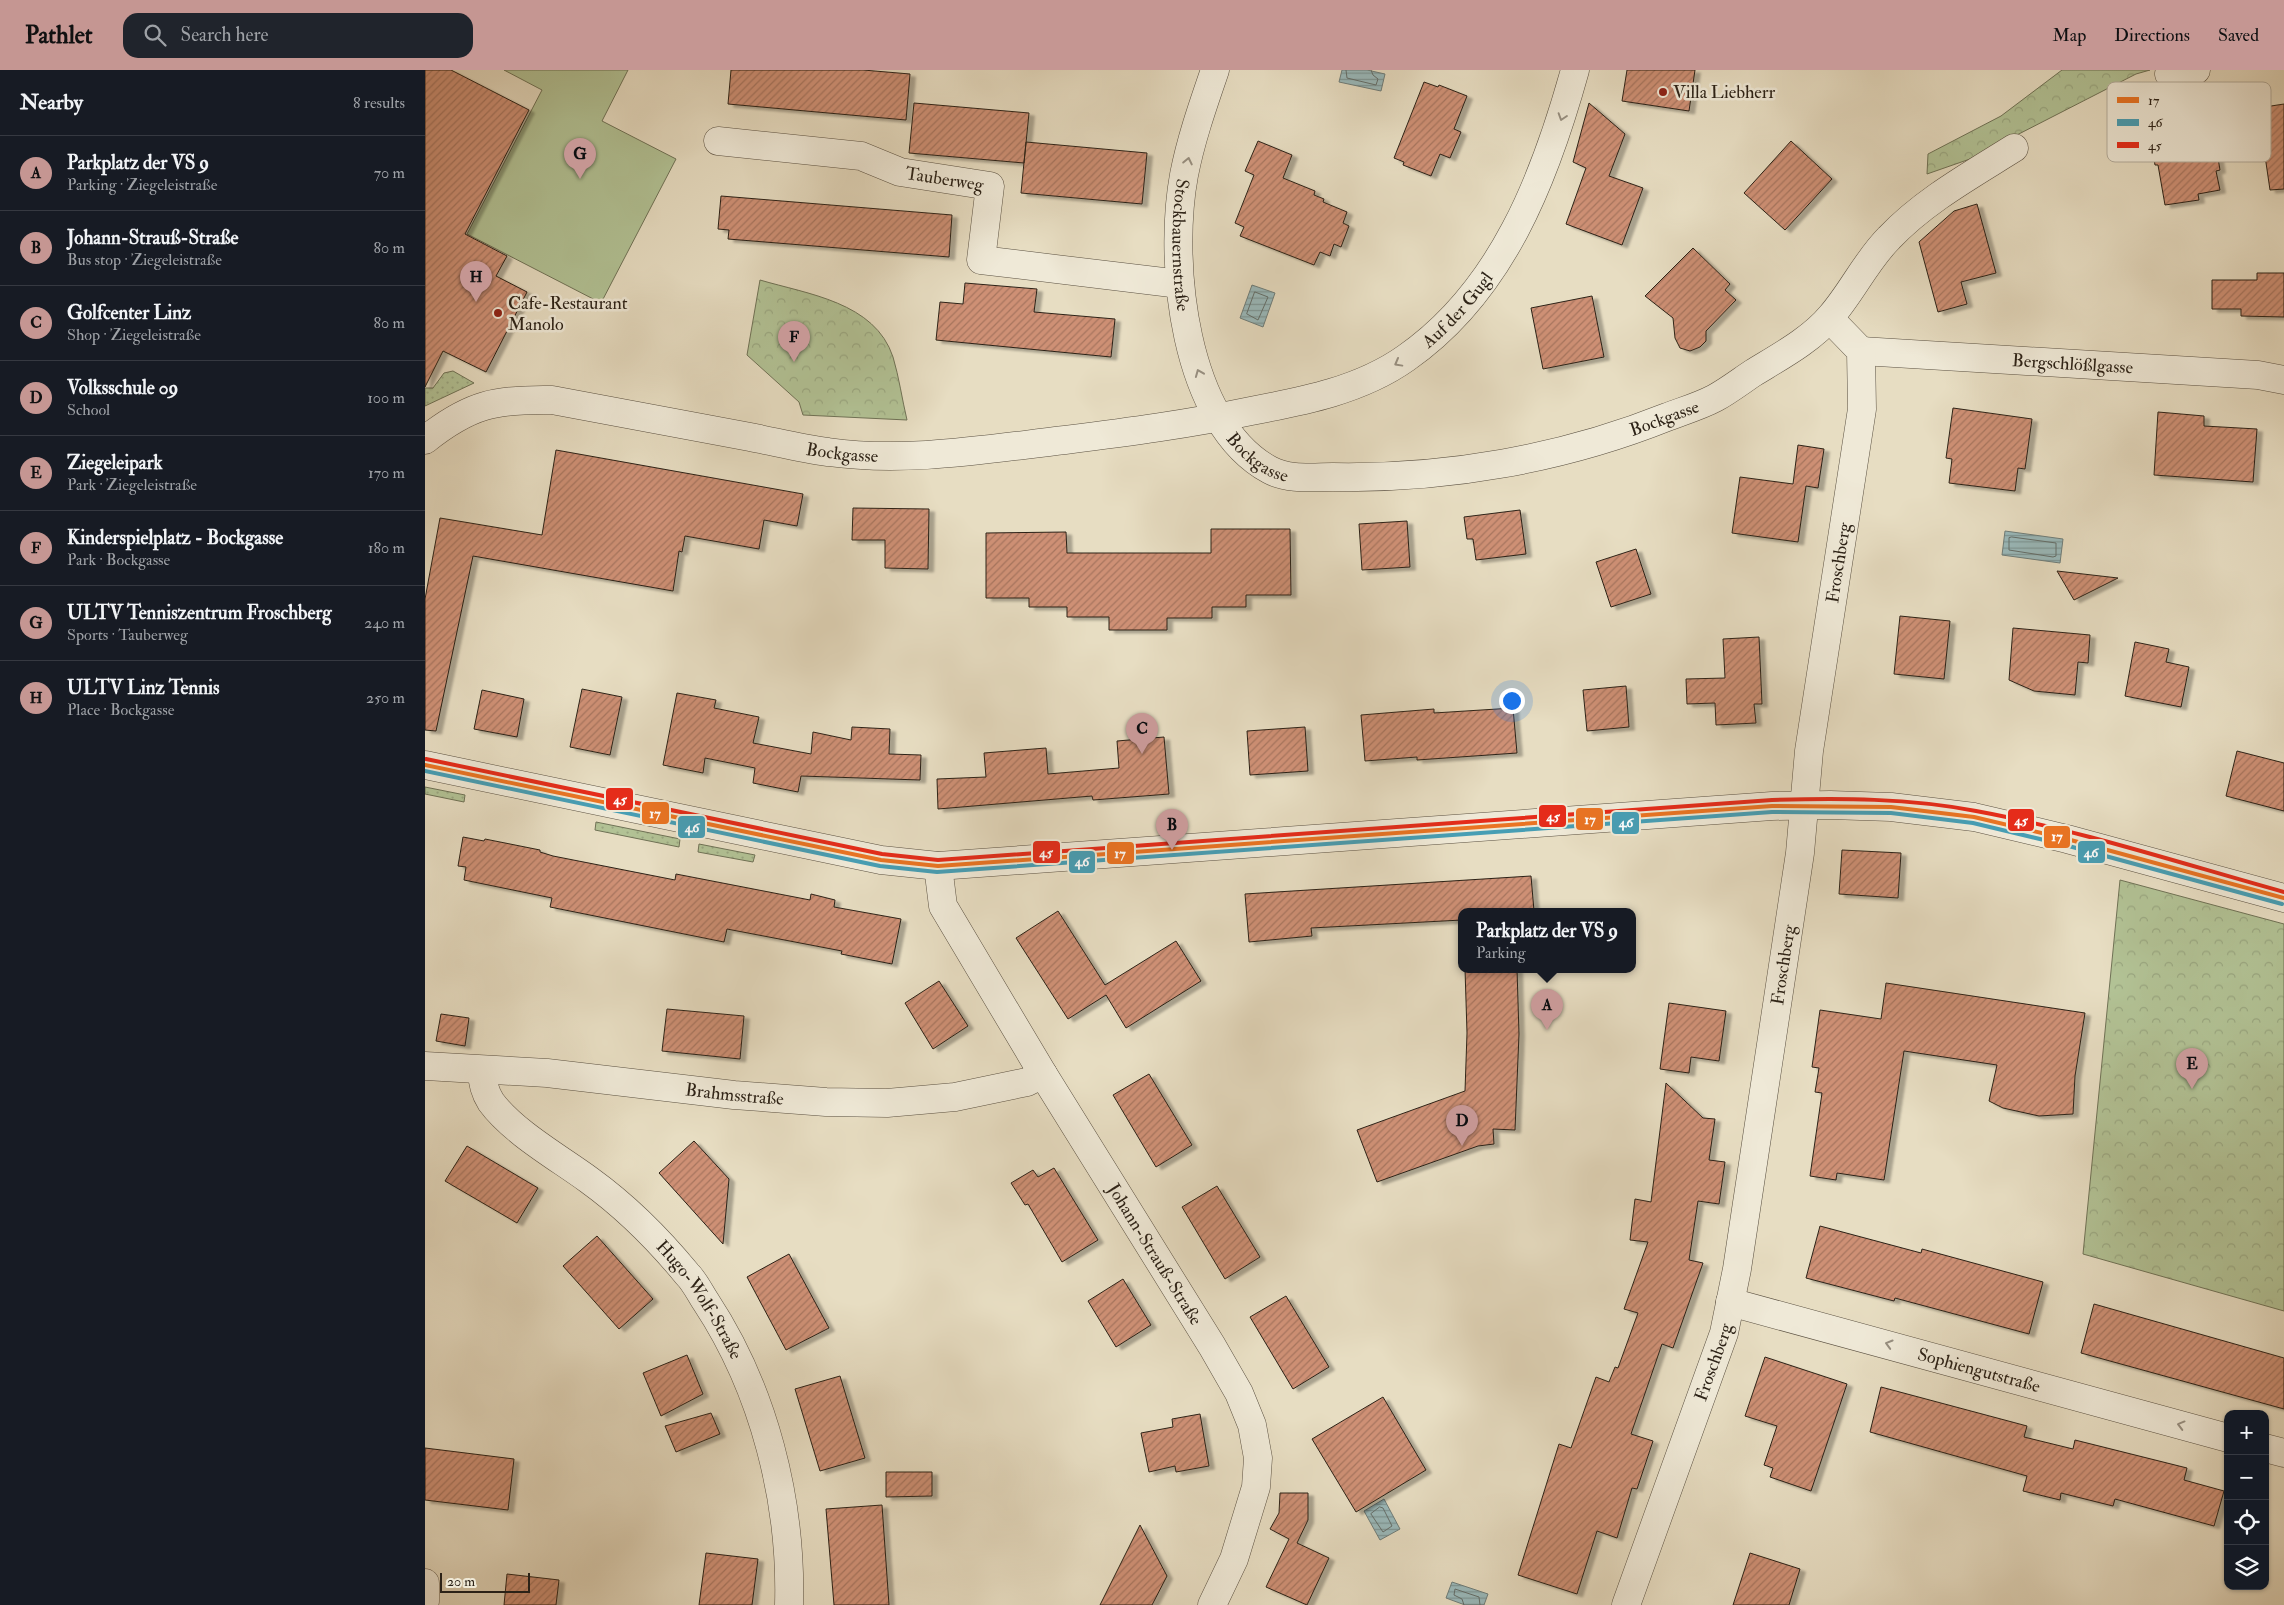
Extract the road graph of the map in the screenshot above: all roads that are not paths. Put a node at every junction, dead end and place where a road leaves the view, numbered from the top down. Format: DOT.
graph roads {
  1 [pos="1215,70"];
  2 [pos="1575,70"];
  3 [pos="2196,70"];
  4 [pos="2169,74"];
  5 [pos="718,141"];
  6 [pos="2014,148"];
  7 [pos="1180,284"];
  8 [pos="1829,319"];
  9 [pos="1861,351"];
  10 [pos="2284,380"];
  11 [pos="1218,418"];
  12 [pos="425,440"];
  13 [pos="425,765"];
  14 [pos="1804,805"];
  15 [pos="938,866"];
  16 [pos="2284,898"];
  17 [pos="425,1066"];
  18 [pos="483,1070"];
  19 [pos="1043,1074"];
  20 [pos="1730,1302"];
  21 [pos="2224,1437"];
  22 [pos="2269,1449"];
  23 [pos="2284,1453"];
  24 [pos="425,1583"];
  25 [pos="425,1601"];
  26 [pos="789,1605"];
  27 [pos="1212,1605"];
  28 [pos="1626,1605"];
  7 -- 1 [label="street, Stockbauernstraße, one-way"];
  2 -- 11 [label="street, Auf der Gugl, one-way"];
  3 -- 4 [label="street"];
  5 -- 7 [label="street, Tauberweg"];
  6 -- 8 [label="street, Bockgasse"];
  11 -- 7 [label="street, Stockbauernstraße, one-way"];
  8 -- 9 [label="street"];
  8 -- 11 [label="street, Bockgasse"];
  9 -- 10 [label="street, Bergschlößlgasse"];
  9 -- 14 [label="street, Froschberg"];
  11 -- 12 [label="street, Bockgasse"];
  13 -- 15 [label="street"];
  14 -- 15 [label="street"];
  14 -- 16 [label="street"];
  14 -- 20 [label="street, Froschberg"];
  15 -- 19 [label="street, Johann-Strauß-Straße"];
  17 -- 18 [label="street, Brahmsstraße"];
  18 -- 19 [label="street, Brahmsstraße"];
  18 -- 26 [label="street, Hugo-Wolf-Straße"];
  19 -- 27 [label="street, Johann-Strauß-Straße"];
  21 -- 20 [label="street, Sophiengutstraße, one-way"];
  20 -- 28 [label="street, Froschberg"];
  22 -- 23 [label="street"];
  24 -- 25 [label="street"];
}
